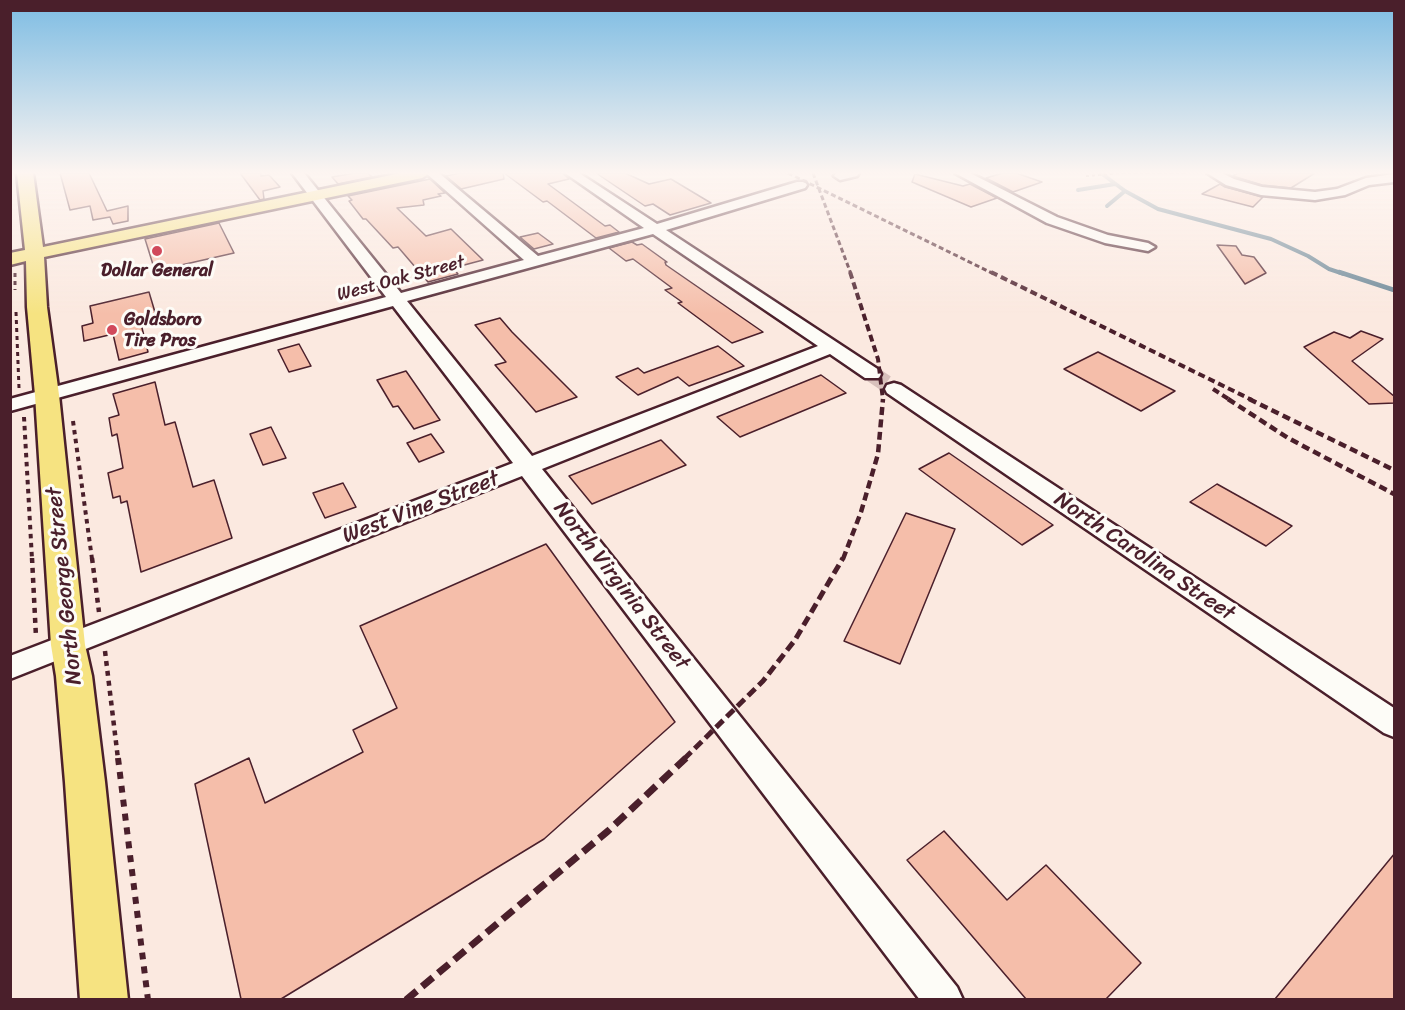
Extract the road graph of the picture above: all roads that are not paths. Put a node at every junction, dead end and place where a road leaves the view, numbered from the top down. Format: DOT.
graph roads {
  1 [pos="22,220"];
  2 [pos="202,220"];
  3 [pos="335,220"];
  4 [pos="487,220"];
  5 [pos="642,220"];
  6 [pos="684,220"];
  7 [pos="1052,220"];
  8 [pos="655,229"];
  9 [pos="1148,247"];
  10 [pos="20,260"];
  11 [pos="535,262"];
  12 [pos="397,300"];
  13 [pos="832,347"];
  14 [pos="872,374"];
  15 [pos="894,389"];
  16 [pos="25,401"];
  17 [pos="528,467"];
  18 [pos="52,644"];
  19 [pos="10,668"];
  20 [pos="1395,724"];
  21 [pos="104,999"];
  22 [pos="944,999"];
  1 -- 10 [label="main road, North George Street"];
  2 -- 10 [label="main road"];
  3 -- 12 [label="street, North Virginia Street"];
  4 -- 11 [label="street"];
  5 -- 8 [label="street"];
  6 -- 8 [label="street, West Oak Street"];
  7 -- 9 [label="street"];
  8 -- 11 [label="street, West Oak Street"];
  8 -- 13 [label="street"];
  10 -- 16 [label="main road, North George Street"];
  11 -- 12 [label="street, West Oak Street"];
  12 -- 16 [label="street, West Oak Street"];
  12 -- 17 [label="street, North Virginia Street"];
  13 -- 14 [label="street"];
  13 -- 17 [label="street, West Vine Street"];
  15 -- 20 [label="street, North Carolina Street"];
  16 -- 18 [label="main road, North George Street"];
  17 -- 18 [label="street, West Vine Street"];
  17 -- 22 [label="street, North Virginia Street"];
  18 -- 19 [label="street, West Vine Street"];
  18 -- 21 [label="main road, North George Street"];
}
